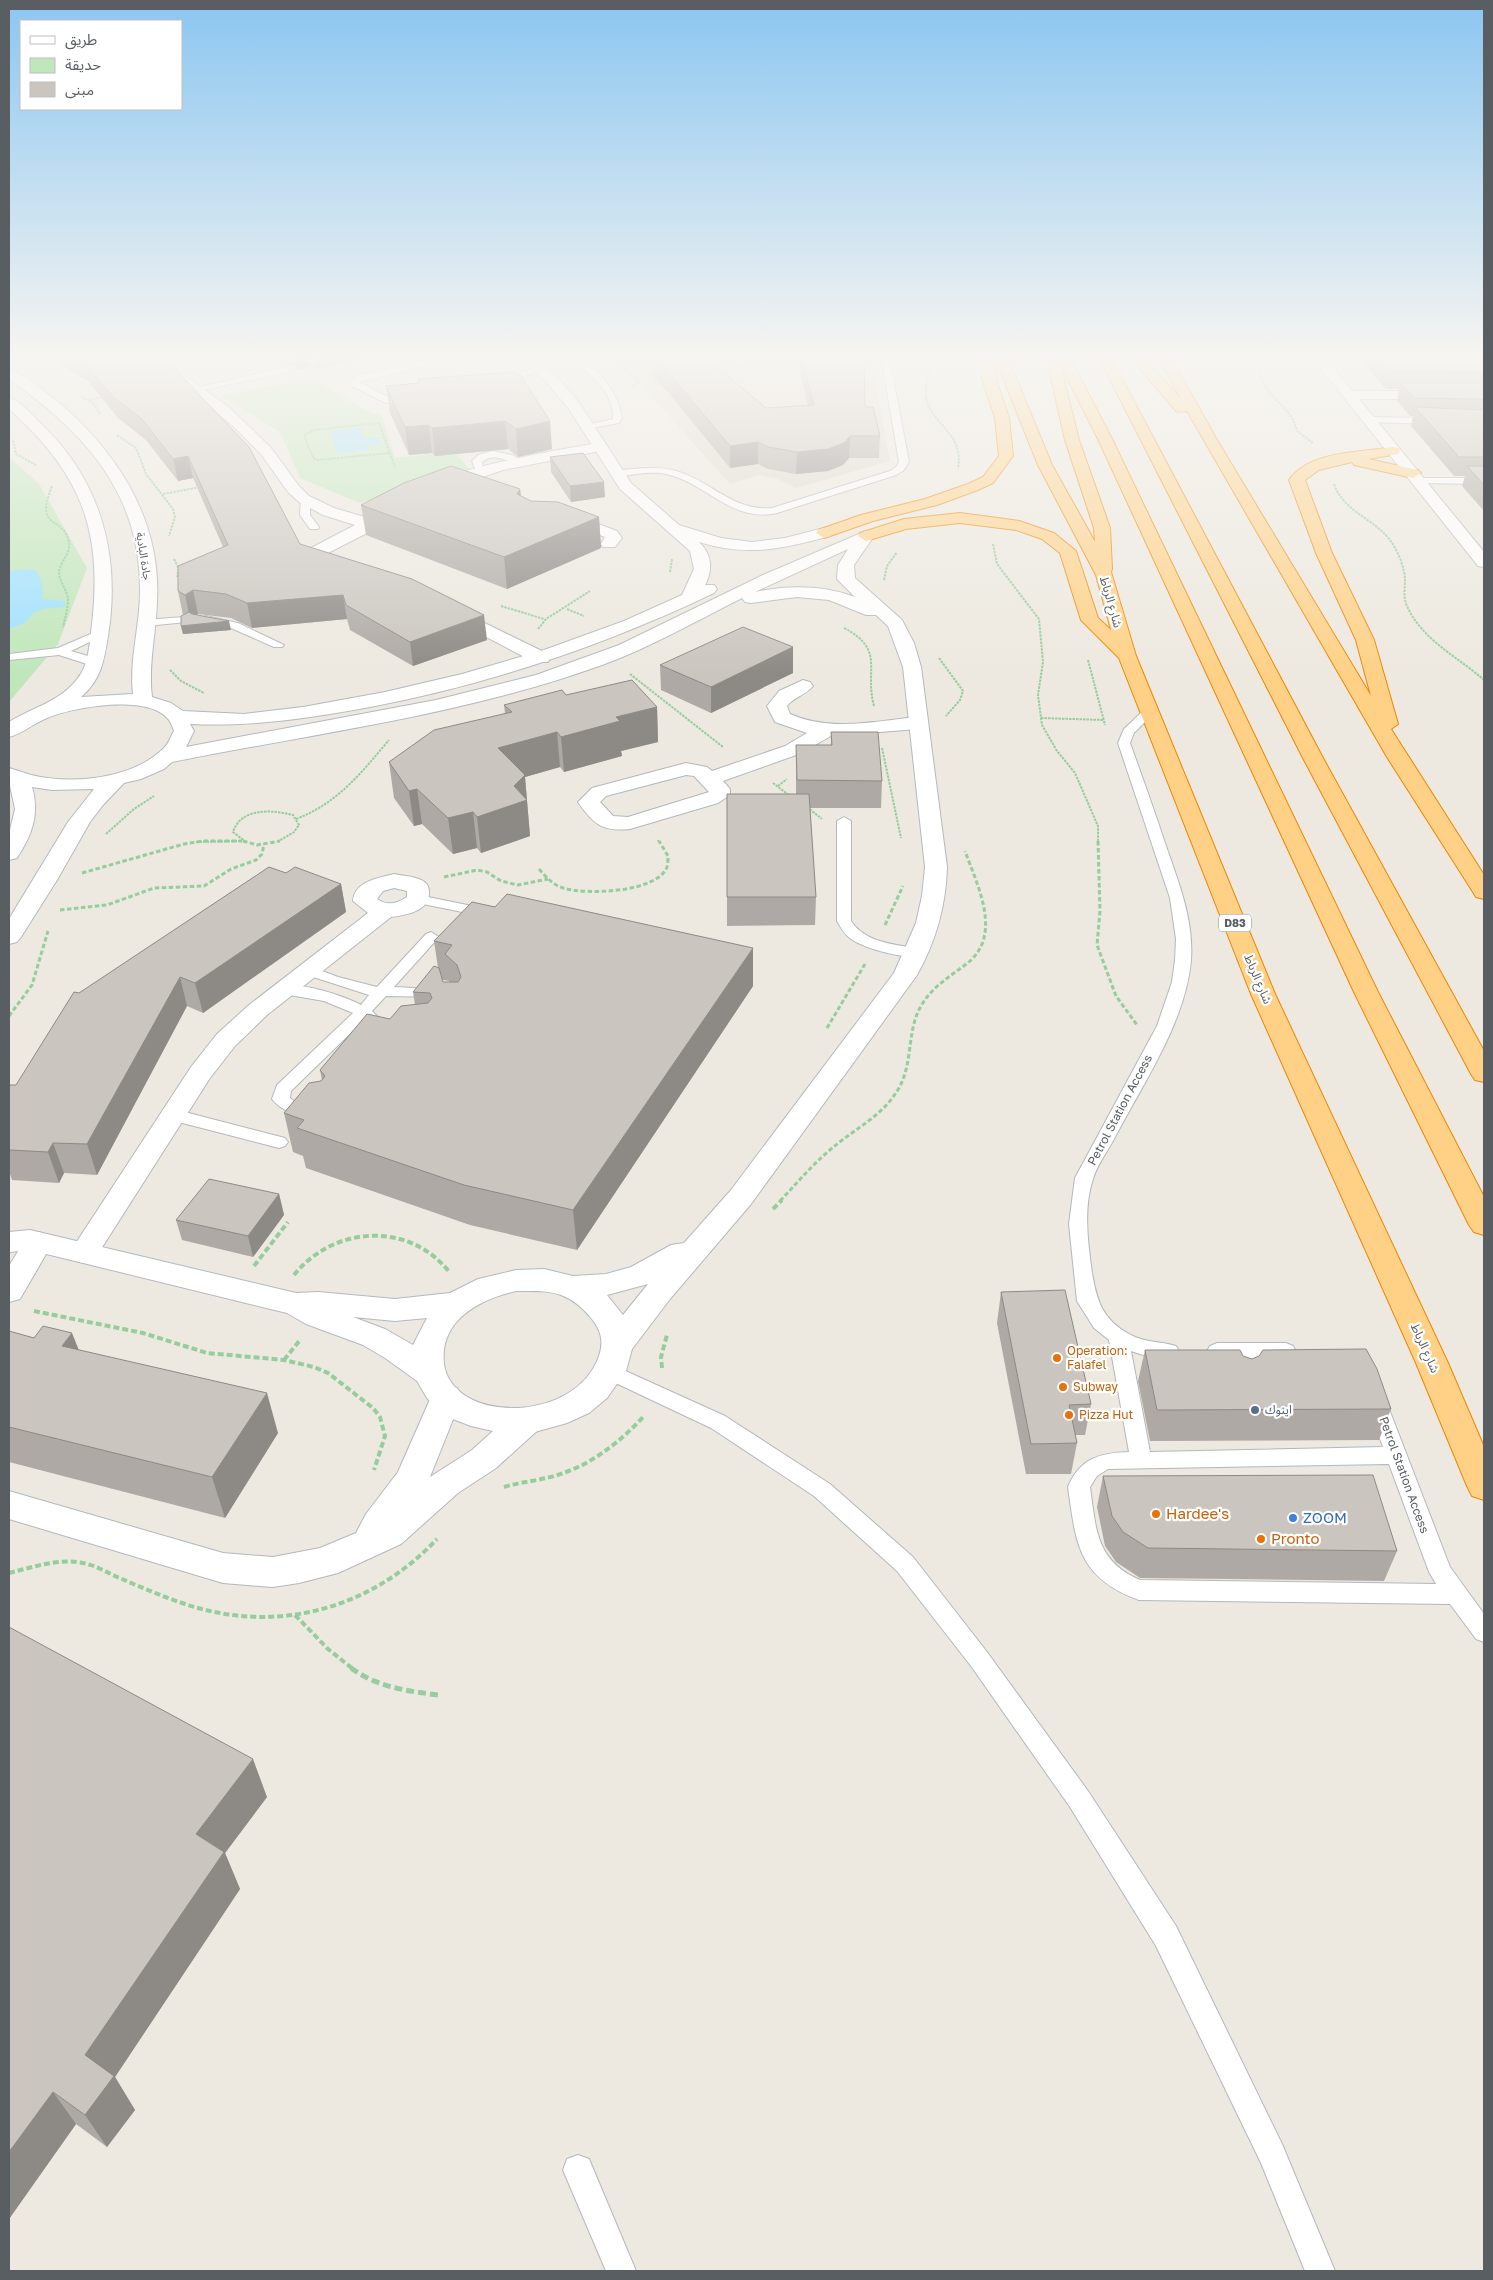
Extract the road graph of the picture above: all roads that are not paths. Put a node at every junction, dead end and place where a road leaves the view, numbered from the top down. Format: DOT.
graph roads {
  1 [pos="67,462"];
  2 [pos="107,462"];
  3 [pos="274,462"];
  4 [pos="518,462"];
  5 [pos="609,462"];
  6 [pos="904,462"];
  7 [pos="1001,462"];
  8 [pos="1044,462"];
  9 [pos="1080,462"];
  10 [pos="1116,462"];
  11 [pos="1159,462"];
  12 [pos="1223,462"];
  13 [pos="1328,462"];
  14 [pos="1352,462"];
  15 [pos="1404,462"];
  16 [pos="616,474"];
  17 [pos="1416,477"];
  18 [pos="459,479"];
  19 [pos="1484,481"];
  20 [pos="485,489"];
  21 [pos="425,494"];
  22 [pos="305,500"];
  23 [pos="323,509"];
  24 [pos="547,510"];
  25 [pos="668,523"];
  26 [pos="373,524"];
  27 [pos="314,528"];
  28 [pos="824,533"];
  29 [pos="866,536"];
  30 [pos="610,544"];
  31 [pos="1478,547"];
  32 [pos="765,562"];
  33 [pos="1484,562"];
  34 [pos="361,575"];
  35 [pos="1104,575"];
  36 [pos="724,582"];
  37 [pos="688,599"];
  38 [pos="436,604"];
  39 [pos="711,607"];
  40 [pos="198,619"];
  41 [pos="183,620"];
  42 [pos="146,623"];
  43 [pos="896,624"];
  44 [pos="100,633"];
  45 [pos="278,645"];
  46 [pos="60,650"];
  47 [pos="1127,656"];
  48 [pos="9,657"];
  49 [pos="541,658"];
  50 [pos="94,662"];
  51 [pos="803,686"];
  52 [pos="143,701"];
  53 [pos="52,709"];
  54 [pos="1150,711"];
  55 [pos="178,717"];
  56 [pos="917,723"];
  57 [pos="826,730"];
  58 [pos="9,731"];
  59 [pos="167,757"];
  60 [pos="1397,757"];
  61 [pos="14,777"];
  62 [pos="117,779"];
  63 [pos="709,780"];
  64 [pos="844,821"];
  65 [pos="12,844"];
  66 [pos="415,892"];
  67 [pos="1484,892"];
  68 [pos="503,916"];
  69 [pos="9,937"];
  70 [pos="431,937"];
  71 [pos="918,954"];
  72 [pos="309,971"];
  73 [pos="284,990"];
  74 [pos="381,992"];
  75 [pos="447,998"];
  76 [pos="363,1012"];
  77 [pos="382,1029"];
  78 [pos="1484,1074"];
  79 [pos="173,1115"];
  80 [pos="322,1115"];
  81 [pos="279,1142"];
  82 [pos="1484,1225"];
  83 [pos="710,1234"];
  84 [pos="21,1239"];
  85 [pos="84,1253"];
  86 [pos="574,1287"];
  87 [pos="295,1290"];
  88 [pos="18,1300"];
  89 [pos="457,1303"];
  90 [pos="1118,1337"];
  91 [pos="1234,1351"];
  92 [pos="1300,1351"];
  93 [pos="614,1358"];
  94 [pos="1240,1373"];
  95 [pos="438,1386"];
  96 [pos="1372,1389"];
  97 [pos="526,1421"];
  98 [pos="1397,1455"];
  99 [pos="1141,1459"];
  100 [pos="1484,1486"];
  101 [pos="9,1505"];
  102 [pos="384,1535"];
  103 [pos="1454,1594"];
  104 [pos="1484,1632"];
  105 [pos="578,2170"];
  106 [pos="621,2271"];
  107 [pos="1320,2271"];
  1 -- 44 [label="street"];
  2 -- 42 [label="street, جادة البادية"];
  3 -- 22 [label="street"];
  4 -- 18 [label="street"];
  5 -- 16 [label="street"];
  6 -- 16 [label="lane"];
  7 -- 28 [label="highway"];
  8 -- 35 [label="highway, شارع الرباط / D83"];
  9 -- 35 [label="highway"];
  10 -- 82 [label="highway"];
  11 -- 78 [label="highway"];
  12 -- 60 [label="highway"];
  13 -- 60 [label="highway"];
  14 -- 17 [label="highway"];
  15 -- 17 [label="street"];
  16 -- 25 [label="street"];
  17 -- 19 [label="lane"];
  17 -- 31 [label="street"];
  18 -- 20 [label="street"];
  18 -- 21 [label="street"];
  22 -- 23 [label="street"];
  22 -- 27 [label="lane"];
  23 -- 26 [label="street"];
  23 -- 26 [label="street"];
  24 -- 30 [label="street"];
  25 -- 28 [label="street"];
  25 -- 37 [label="street"];
  26 -- 34 [label="street"];
  28 -- 32 [label="street"];
  29 -- 39 [label="street"];
  29 -- 43 [label="street"];
  29 -- 47 [label="highway"];
  31 -- 33 [label="street"];
  35 -- 47 [label="highway, شارع الرباط / D83"];
  36 -- 37 [label="street"];
  37 -- 49 [label="street"];
  38 -- 49 [label="street"];
  39 -- 43 [label="street"];
  39 -- 59 [label="street"];
  40 -- 45 [label="lane"];
  41 -- 42 [label="lane"];
  42 -- 52 [label="street, جادة البادية"];
  43 -- 56 [label="street"];
  44 -- 46 [label="lane"];
  44 -- 50 [label="street"];
  46 -- 48 [label="lane"];
  46 -- 50 [label="lane"];
  47 -- 54 [label="highway, شارع الرباط / D83"];
  49 -- 55 [label="street"];
  50 -- 53 [label="street"];
  51 -- 57 [label="street"];
  52 -- 53 [label="street"];
  52 -- 55 [label="street"];
  53 -- 58 [label="street"];
  54 -- 90 [label="lane, Petrol Station Access"];
  54 -- 100 [label="highway, شارع الرباط / D83"];
  55 -- 59 [label="street"];
  56 -- 57 [label="street"];
  56 -- 71 [label="street"];
  57 -- 63 [label="street"];
  59 -- 62 [label="street"];
  60 -- 67 [label="highway"];
  61 -- 62 [label="street"];
  61 -- 65 [label="street"];
  62 -- 69 [label="street"];
  63 -- 63 [label="street"];
  64 -- 71 [label="lane"];
  66 -- 68 [label="lane"];
  66 -- 72 [label="street"];
  70 -- 74 [label="lane"];
  71 -- 83 [label="street"];
  72 -- 73 [label="street"];
  72 -- 74 [label="lane"];
  73 -- 76 [label="lane"];
  73 -- 79 [label="street"];
  74 -- 75 [label="lane"];
  74 -- 76 [label="lane"];
  76 -- 77 [label="lane"];
  76 -- 80 [label="lane"];
  79 -- 81 [label="lane"];
  79 -- 85 [label="street"];
  83 -- 86 [label="street"];
  83 -- 93 [label="street"];
  84 -- 85 [label="street"];
  84 -- 88 [label="street"];
  85 -- 87 [label="street"];
  86 -- 89 [label="street"];
  86 -- 93 [label="street"];
  87 -- 89 [label="street"];
  87 -- 95 [label="street"];
  89 -- 95 [label="street"];
  90 -- 91 [label="lane, Petrol Station Access"];
  90 -- 99 [label="lane"];
  91 -- 92 [label="lane, Petrol Station Access"];
  91 -- 94 [label="lane"];
  93 -- 97 [label="street"];
  93 -- 107 [label="lane"];
  95 -- 97 [label="street"];
  95 -- 102 [label="street"];
  96 -- 98 [label="lane, Petrol Station Access"];
  97 -- 102 [label="street"];
  98 -- 99 [label="lane"];
  98 -- 103 [label="lane, Petrol Station Access"];
  99 -- 103 [label="lane"];
  101 -- 102 [label="street"];
  103 -- 104 [label="lane, Petrol Station Access"];
  105 -- 106 [label="lane"];
}
